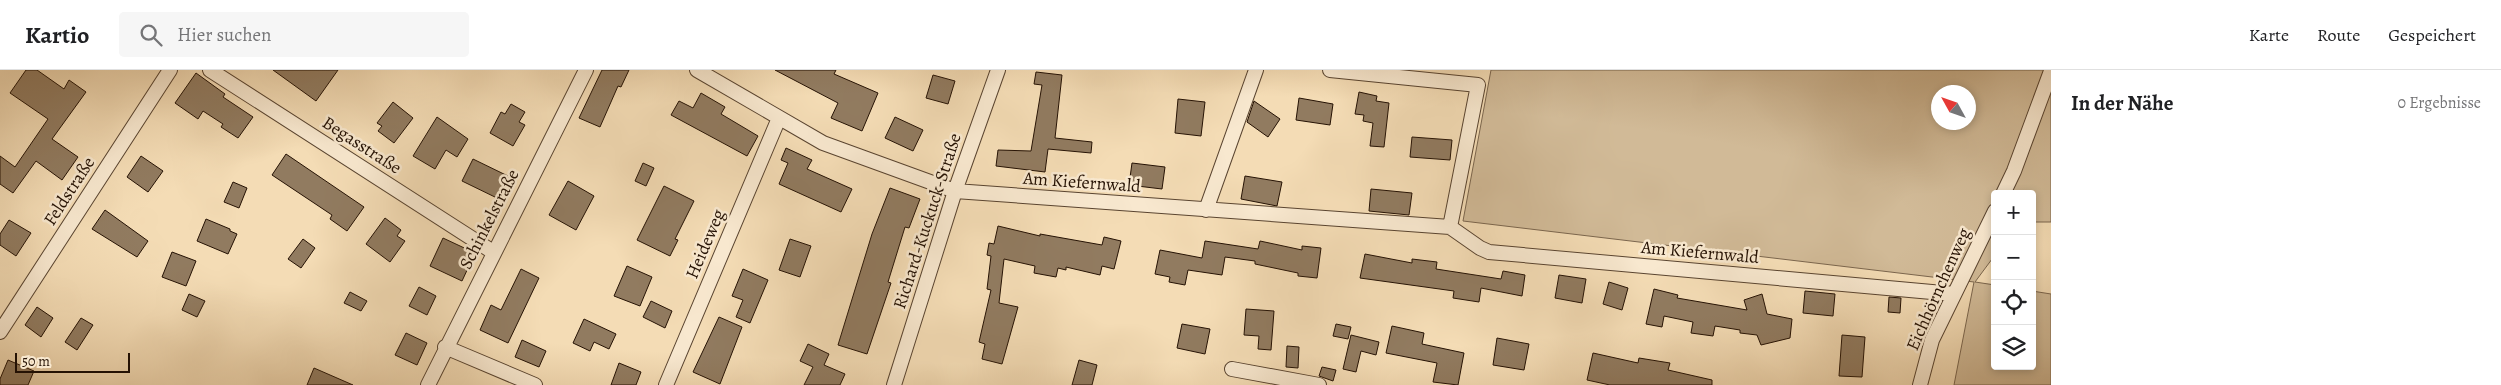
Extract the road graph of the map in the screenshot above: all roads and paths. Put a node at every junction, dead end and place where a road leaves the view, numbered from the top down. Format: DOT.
graph roads {
  1 [pos="170,70"];
  2 [pos="210,70"];
  3 [pos="586,70"];
  4 [pos="697,70"];
  5 [pos="998,70"];
  6 [pos="1256,70"];
  7 [pos="1330,70"];
  8 [pos="2051,71"];
  9 [pos="779,118"];
  10 [pos="2005,190"];
  11 [pos="955,191"];
  12 [pos="1206,210"];
  13 [pos="1991,218"];
  14 [pos="1450,228"];
  15 [pos="494,252"];
  16 [pos="1954,294"];
  17 [pos="0,332"];
  18 [pos="445,347"];
  19 [pos="1232,369"];
  20 [pos="428,385"];
  21 [pos="535,385"];
  22 [pos="666,385"];
  23 [pos="894,385"];
  24 [pos="1319,385"];
  25 [pos="1920,385"];
  1 -- 17 [label="street, Feldstraße"];
  2 -- 15 [label="street, Begasstraße"];
  3 -- 15 [label="street, Schinkelstraße"];
  4 -- 9 [label="street, Am Kiefernwald"];
  5 -- 11 [label="street, Richard-Kuckuck-Straße"];
  6 -- 12 [label="street"];
  7 -- 14 [label="street"];
  8 -- 10 [label="street"];
  9 -- 11 [label="street, Am Kiefernwald"];
  9 -- 22 [label="street, Heideweg"];
  11 -- 12 [label="street, Am Kiefernwald"];
  11 -- 23 [label="street, Richard-Kuckuck-Straße"];
  12 -- 14 [label="street, Am Kiefernwald"];
  13 -- 16 [label="street, Eichhörnchenweg"];
  14 -- 16 [label="street, Am Kiefernwald"];
  15 -- 18 [label="street, Schinkelstraße"];
  16 -- 25 [label="street, Eichhörnchenweg"];
  18 -- 20 [label="street, Schinkelstraße"];
  18 -- 21 [label="street"];
  19 -- 24 [label="street"];
}
